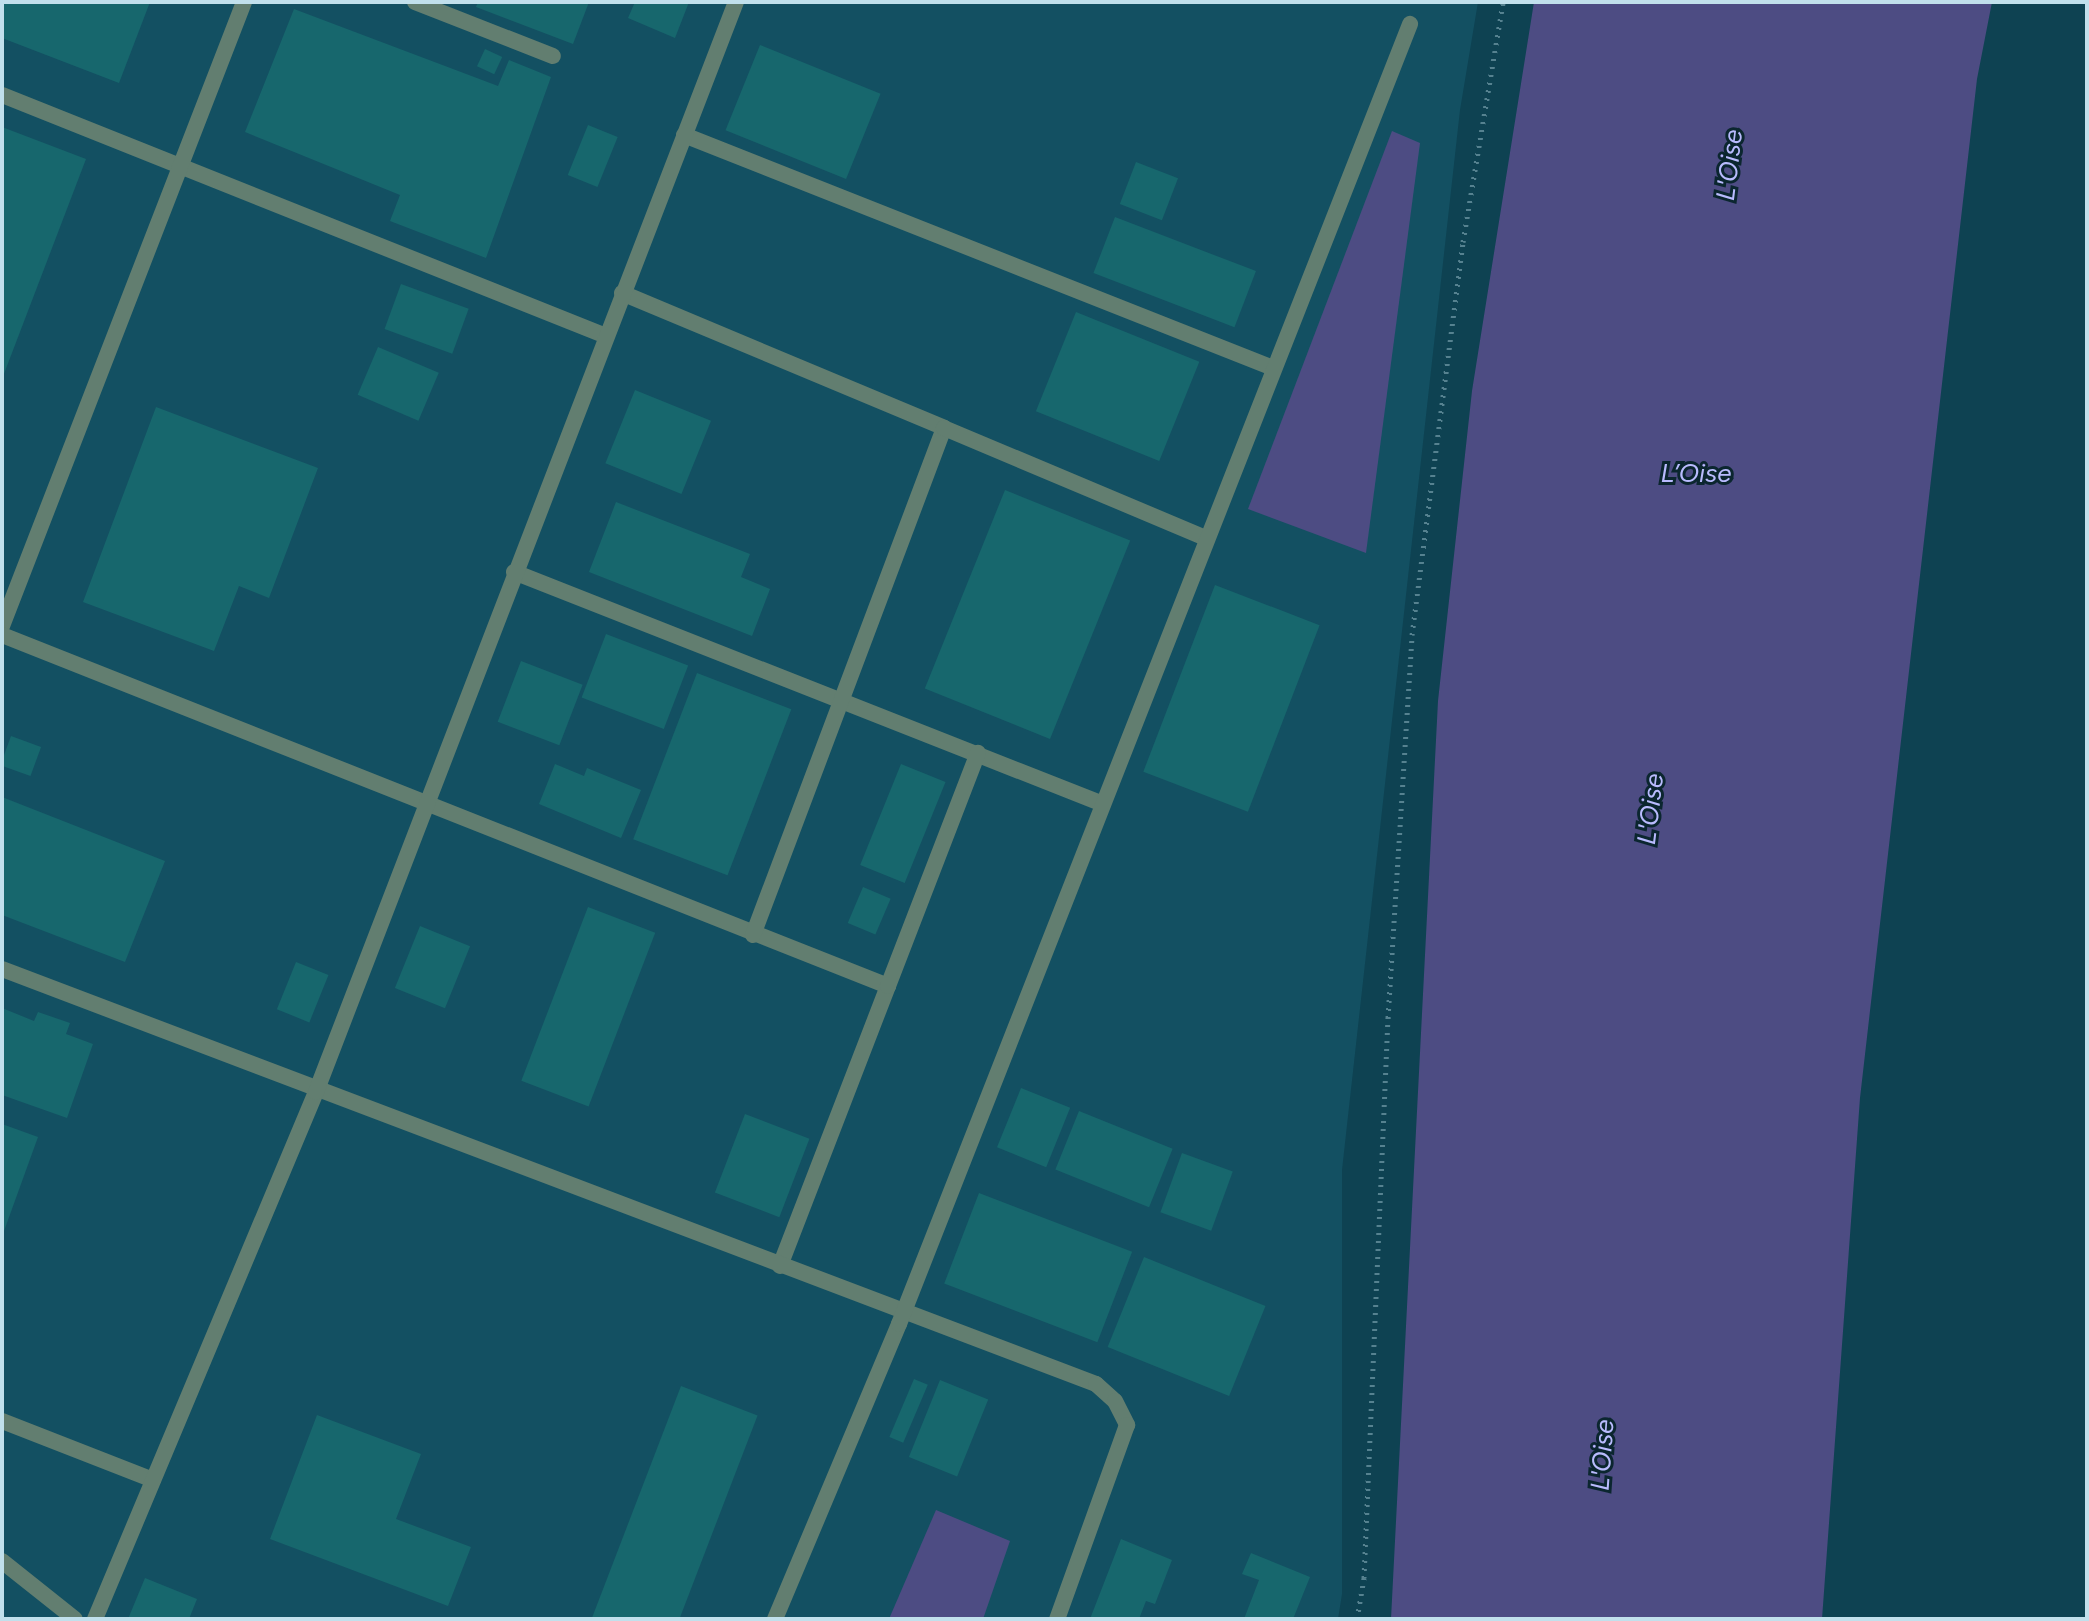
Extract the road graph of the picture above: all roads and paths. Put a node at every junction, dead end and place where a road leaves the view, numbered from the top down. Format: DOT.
graph roads {
  1 [pos="244,2"];
  2 [pos="415,2"];
  3 [pos="736,2"];
  4 [pos="1503,2"];
  5 [pos="1410,24"];
  6 [pos="553,56"];
  7 [pos="2,95"];
  8 [pos="684,135"];
  9 [pos="179,168"];
  10 [pos="622,293"];
  11 [pos="606,336"];
  12 [pos="1273,368"];
  13 [pos="944,428"];
  14 [pos="1206,538"];
  15 [pos="514,572"];
  16 [pos="2,626"];
  17 [pos="2,635"];
  18 [pos="842,699"];
  19 [pos="978,753"];
  20 [pos="426,804"];
  21 [pos="1103,804"];
  22 [pos="753,935"];
  23 [pos="2,969"];
  24 [pos="888,986"];
  25 [pos="316,1092"];
  26 [pos="780,1266"];
  27 [pos="905,1311"];
  28 [pos="2,1421"];
  29 [pos="153,1480"];
  30 [pos="2,1561"];
  31 [pos="75,1619"];
  32 [pos="95,1619"];
  33 [pos="775,1619"];
  34 [pos="1057,1619"];
  35 [pos="1357,1619"];
  1 -- 9 [label="street"];
  2 -- 6 [label="street"];
  3 -- 8 [label="street"];
  4 -- 35 [label="path"];
  5 -- 12 [label="street"];
  7 -- 9 [label="street"];
  8 -- 10 [label="street"];
  8 -- 12 [label="street"];
  9 -- 11 [label="street"];
  9 -- 16 [label="street"];
  10 -- 11 [label="street"];
  10 -- 13 [label="street"];
  11 -- 15 [label="street"];
  12 -- 14 [label="street"];
  13 -- 14 [label="street"];
  13 -- 18 [label="street"];
  14 -- 21 [label="street"];
  15 -- 18 [label="street"];
  15 -- 20 [label="street"];
  17 -- 20 [label="street"];
  18 -- 19 [label="street"];
  18 -- 22 [label="street"];
  19 -- 21 [label="street"];
  19 -- 24 [label="street"];
  20 -- 22 [label="street"];
  20 -- 25 [label="street"];
  21 -- 27 [label="street"];
  22 -- 24 [label="street"];
  23 -- 25 [label="street"];
  24 -- 26 [label="street"];
  25 -- 26 [label="street"];
  25 -- 29 [label="street"];
  26 -- 27 [label="street"];
  27 -- 33 [label="street"];
  27 -- 34 [label="street"];
  28 -- 29 [label="street"];
  29 -- 32 [label="street"];
  30 -- 31 [label="street"];
}
